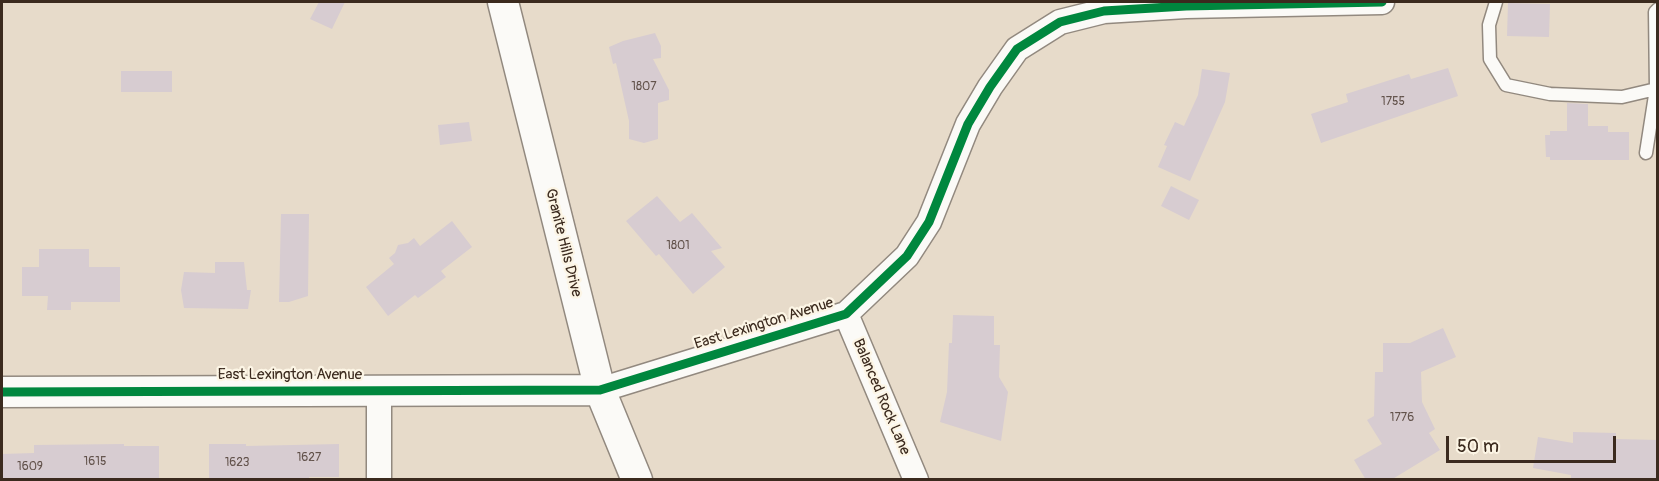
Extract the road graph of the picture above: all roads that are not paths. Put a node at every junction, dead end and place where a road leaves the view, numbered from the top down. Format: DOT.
graph roads {
  1 [pos="503,2"];
  2 [pos="1382,2"];
  3 [pos="1496,2"];
  4 [pos="1658,9"];
  5 [pos="1656,89"];
  6 [pos="1646,153"];
  7 [pos="846,314"];
  8 [pos="380,390"];
  9 [pos="600,390"];
  10 [pos="2,392"];
  11 [pos="379,480"];
  12 [pos="638,480"];
  13 [pos="916,480"];
  1 -- 9 [label="street, Granite Hills Drive"];
  2 -- 7 [label="street, East Lexington Avenue"];
  3 -- 5 [label="lane"];
  4 -- 5 [label="lane"];
  5 -- 6 [label="lane"];
  7 -- 9 [label="street, East Lexington Avenue"];
  7 -- 13 [label="street, Balanced Rock Lane"];
  8 -- 9 [label="street, East Lexington Avenue"];
  8 -- 10 [label="street, East Lexington Avenue"];
  8 -- 11 [label="street"];
  9 -- 12 [label="street, Granite Hills Drive"];
}
